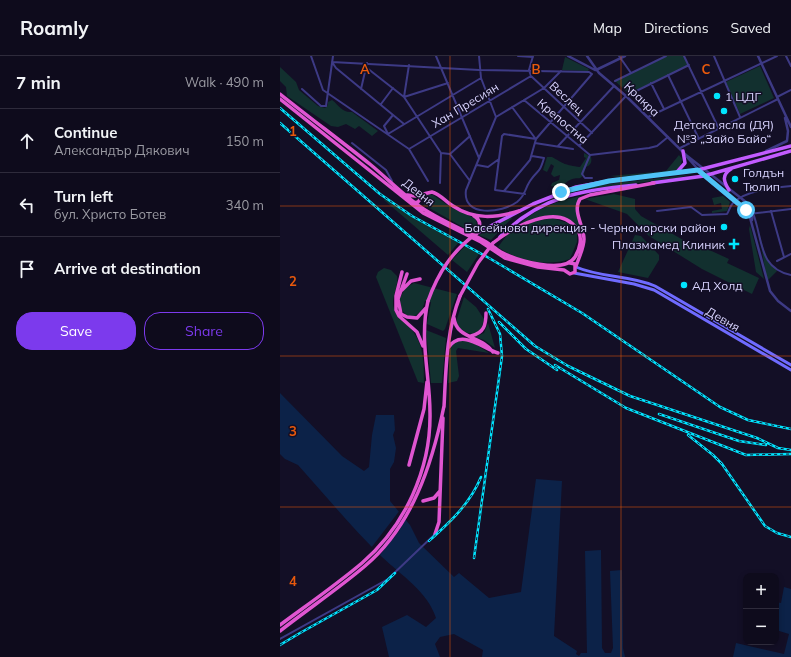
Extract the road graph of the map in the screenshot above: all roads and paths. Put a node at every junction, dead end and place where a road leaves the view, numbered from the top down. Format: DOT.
graph roads {
  1 [pos="311,56"];
  2 [pos="333,56"];
  3 [pos="436,56"];
  4 [pos="479,56"];
  5 [pos="518,56"];
  6 [pos="533,56"];
  7 [pos="568,56"];
  8 [pos="587,56"];
  9 [pos="625,56"];
  10 [pos="666,56"];
  11 [pos="684,56"];
  12 [pos="714,56"];
  13 [pos="758,56"];
  14 [pos="777,56"];
  15 [pos="786,56"];
  16 [pos="620,57"];
  17 [pos="332,62"];
  18 [pos="367,63"];
  19 [pos="761,63"];
  20 [pos="409,65"];
  21 [pos="689,65"];
  22 [pos="791,66"];
  23 [pos="441,67"];
  24 [pos="367,68"];
  25 [pos="479,70"];
  26 [pos="530,70"];
  27 [pos="596,70"];
  28 [pos="561,71"];
  29 [pos="631,73"];
  30 [pos="668,75"];
  31 [pos="531,76"];
  32 [pos="481,78"];
  33 [pos="615,81"];
  34 [pos="725,81"];
  35 [pos="448,83"];
  36 [pos="652,84"];
  37 [pos="614,85"];
  38 [pos="361,88"];
  39 [pos="393,88"];
  40 [pos="544,88"];
  41 [pos="302,90"];
  42 [pos="791,90"];
  43 [pos="702,92"];
  44 [pos="280,94"];
  45 [pos="329,95"];
  46 [pos="452,95"];
  47 [pos="626,96"];
  48 [pos="404,97"];
  49 [pos="777,98"];
  50 [pos="280,99"];
  51 [pos="524,100"];
  52 [pos="489,102"];
  53 [pos="681,102"];
  54 [pos="381,104"];
  55 [pos="512,107"];
  56 [pos="563,107"];
  57 [pos="664,110"];
  58 [pos="783,111"];
  59 [pos="393,115"];
  60 [pos="417,117"];
  61 [pos="462,117"];
  62 [pos="496,117"];
  63 [pos="648,117"];
  64 [pos="740,117"];
  65 [pos="551,122"];
  66 [pos="580,122"];
  67 [pos="404,124"];
  68 [pos="384,126"];
  69 [pos="718,128"];
  70 [pos="791,128"];
  71 [pos="381,130"];
  72 [pos="592,133"];
  73 [pos="388,134"];
  74 [pos="430,136"];
  75 [pos="470,136"];
  76 [pos="567,136"];
  77 [pos="668,137"];
  78 [pos="699,137"];
  79 [pos="536,139"];
  80 [pos="352,143"];
  81 [pos="535,143"];
  82 [pos="558,146"];
  83 [pos="579,146"];
  84 [pos="791,146"];
  85 [pos="409,149"];
  86 [pos="573,149"];
  87 [pos="682,149"];
  88 [pos="791,151"];
  89 [pos="441,153"];
  90 [pos="762,153"];
  91 [pos="450,154"];
  92 [pos="686,154"];
  93 [pos="590,155"];
  94 [pos="532,156"];
  95 [pos="479,158"];
  96 [pos="499,160"];
  97 [pos="477,165"];
  98 [pos="736,167"];
  99 [pos="703,169"];
  100 [pos="698,170"];
  101 [pos="676,173"];
  102 [pos="710,174"];
  103 [pos="704,176"];
  104 [pos="592,178"];
  105 [pos="428,180"];
  106 [pos="470,182"];
  107 [pos="392,183"];
  108 [pos="440,183"];
  109 [pos="654,183"];
  110 [pos="791,186"];
  111 [pos="729,190"];
  112 [pos="504,191"];
  113 [pos="404,193"];
  114 [pos="525,194"];
  115 [pos="422,195"];
  116 [pos="740,198"];
  117 [pos="734,202"];
  118 [pos="409,203"];
  119 [pos="415,203"];
  120 [pos="416,208"];
  121 [pos="791,209"];
  122 [pos="427,211"];
  123 [pos="519,211"];
  124 [pos="657,211"];
  125 [pos="771,211"];
  126 [pos="753,213"];
  127 [pos="749,214"];
  128 [pos="473,215"];
  129 [pos="752,220"];
  130 [pos="477,233"];
  131 [pos="494,243"];
  132 [pos="791,254"];
  133 [pos="784,257"];
  134 [pos="776,260"];
  135 [pos="568,264"];
  136 [pos="576,266"];
  137 [pos="565,270"];
  138 [pos="402,272"];
  139 [pos="574,273"];
  140 [pos="407,274"];
  141 [pos="791,275"];
  142 [pos="420,279"];
  143 [pos="400,292"];
  144 [pos="428,302"];
  145 [pos="790,309"];
  146 [pos="486,313"];
  147 [pos="454,315"];
  148 [pos="469,336"];
  149 [pos="425,350"];
  150 [pos="447,350"];
  151 [pos="493,352"];
  152 [pos="498,353"];
  153 [pos="791,364"];
  154 [pos="791,370"];
  155 [pos="427,373"];
  156 [pos="444,406"];
  157 [pos="409,465"];
  158 [pos="441,488"];
  159 [pos="423,501"];
  160 [pos="435,534"];
  161 [pos="280,625"];
  162 [pos="280,630"];
  163 [pos="280,639"];
  1 -- 45 [label="street"];
  2 -- 17 [label="street"];
  3 -- 23 [label="street"];
  4 -- 25 [label="street"];
  5 -- 6 [label="street"];
  6 -- 26 [label="street"];
  7 -- 27 [label="street"];
  8 -- 27 [label="street, Кракра"];
  9 -- 16 [label="street"];
  10 -- 29 [label="street"];
  11 -- 21 [label="street"];
  12 -- 34 [label="street"];
  13 -- 19 [label="street"];
  14 -- 19 [label="street"];
  15 -- 22 [label="street"];
  16 -- 27 [label="street"];
  16 -- 29 [label="street"];
  17 -- 18 [label="street"];
  17 -- 38 [label="street"];
  17 -- 45 [label="street"];
  18 -- 20 [label="street"];
  18 -- 24 [label="street"];
  19 -- 34 [label="street"];
  19 -- 49 [label="street"];
  20 -- 23 [label="street"];
  20 -- 48 [label="street"];
  21 -- 30 [label="street"];
  21 -- 43 [label="street"];
  23 -- 25 [label="street"];
  23 -- 35 [label="street"];
  24 -- 38 [label="street"];
  24 -- 39 [label="street"];
  25 -- 26 [label="street"];
  25 -- 32 [label="street"];
  26 -- 28 [label="street"];
  26 -- 31 [label="street"];
  27 -- 37 [label="street, Кракра"];
  28 -- 40 [label="street"];
  28 -- 56 [label="street"];
  29 -- 33 [label="street"];
  30 -- 36 [label="street"];
  30 -- 53 [label="street"];
  31 -- 40 [label="street, Веслец"];
  31 -- 52 [label="street, Хан Пресиян"];
  32 -- 46 [label="street"];
  32 -- 52 [label="street"];
  34 -- 43 [label="street"];
  34 -- 64 [label="street"];
  35 -- 46 [label="street"];
  35 -- 48 [label="street"];
  36 -- 47 [label="street"];
  36 -- 57 [label="street"];
  37 -- 47 [label="street, Кракра"];
  37 -- 66 [label="street"];
  38 -- 54 [label="street"];
  39 -- 48 [label="street"];
  39 -- 54 [label="street"];
  40 -- 51 [label="street"];
  40 -- 56 [label="street, Веслец"];
  41 -- 45 [label="street"];
  42 -- 49 [label="street"];
  43 -- 53 [label="street"];
  43 -- 69 [label="street"];
  44 -- 107 [label="highway, Девня"];
  45 -- 71 [label="street"];
  46 -- 60 [label="street"];
  46 -- 61 [label="street"];
  47 -- 63 [label="street, Кракра"];
  47 -- 72 [label="street"];
  48 -- 60 [label="street"];
  49 -- 58 [label="street"];
  49 -- 64 [label="street"];
  50 -- 118 [label="highway, Девня"];
  51 -- 55 [label="street"];
  51 -- 65 [label="street, Крепостна"];
  52 -- 61 [label="street, Хан Пресиян"];
  52 -- 62 [label="street"];
  53 -- 57 [label="street"];
  53 -- 78 [label="street"];
  54 -- 59 [label="street"];
  55 -- 62 [label="street"];
  55 -- 79 [label="street"];
  56 -- 65 [label="street"];
  56 -- 66 [label="street, Веслец"];
  57 -- 63 [label="street"];
  58 -- 70 [label="street"];
  58 -- 90 [label="street"];
  59 -- 67 [label="street"];
  59 -- 68 [label="street"];
  60 -- 67 [label="street"];
  60 -- 74 [label="street"];
  61 -- 74 [label="street, Хан Пресиян"];
  61 -- 75 [label="street"];
  62 -- 95 [label="street"];
  63 -- 77 [label="street, Кракра"];
  64 -- 69 [label="street"];
  65 -- 76 [label="street, Крепостна"];
  65 -- 79 [label="street"];
  66 -- 72 [label="street, Веслец"];
  66 -- 76 [label="street"];
  67 -- 73 [label="street"];
  68 -- 71 [label="street"];
  68 -- 73 [label="street"];
  69 -- 78 [label="street"];
  71 -- 73 [label="street"];
  72 -- 83 [label="street"];
  73 -- 85 [label="street"];
  74 -- 85 [label="street, Хан Пресиян"];
  74 -- 89 [label="street"];
  75 -- 91 [label="street"];
  75 -- 95 [label="street"];
  76 -- 82 [label="street"];
  76 -- 83 [label="street, Крепостна"];
  77 -- 87 [label="street, Кракра"];
  77 -- 93 [label="street"];
  78 -- 87 [label="street"];
  79 -- 81 [label="street"];
  79 -- 96 [label="street"];
  80 -- 107 [label="street"];
  81 -- 82 [label="street"];
  81 -- 94 [label="street"];
  82 -- 86 [label="street"];
  83 -- 93 [label="street, Крепостна"];
  84 -- 90 [label="main road"];
  85 -- 105 [label="street"];
  87 -- 92 [label="street, Кракра"];
  87 -- 101 [label="main road"];
  88 -- 98 [label="main road"];
  89 -- 91 [label="street"];
  89 -- 108 [label="street"];
  90 -- 99 [label="main road"];
  91 -- 106 [label="street"];
  92 -- 99 [label="street, Кракра"];
  92 -- 100 [label="street, Кракра"];
  93 -- 104 [label="street"];
  94 -- 112 [label="street"];
  94 -- 114 [label="street"];
  95 -- 97 [label="street"];
  96 -- 97 [label="street"];
  96 -- 112 [label="street"];
  97 -- 106 [label="street"];
  98 -- 102 [label="main road"];
  98 -- 111 [label="main road"];
  99 -- 100 [label="main road"];
  99 -- 102 [label="street, Кракра"];
  100 -- 101 [label="main road"];
  100 -- 103 [label="street, Кракра"];
  101 -- 123 [label="main road"];
  102 -- 103 [label="main road"];
  102 -- 111 [label="street, Кракра"];
  103 -- 109 [label="main road"];
  103 -- 117 [label="street, Кракра"];
  106 -- 114 [label="street"];
  107 -- 113 [label="highway, Девня"];
  109 -- 131 [label="main road"];
  109 -- 136 [label="highway"];
  110 -- 116 [label="street"];
  111 -- 116 [label="street, Кракра"];
  112 -- 114 [label="street"];
  113 -- 115 [label="highway"];
  113 -- 119 [label="highway, Девня"];
  115 -- 119 [label="highway"];
  115 -- 122 [label="highway"];
  115 -- 128 [label="highway"];
  116 -- 117 [label="street"];
  116 -- 126 [label="street, Кракра"];
  117 -- 124 [label="street"];
  117 -- 127 [label="street, Кракра"];
  118 -- 119 [label="highway"];
  118 -- 120 [label="highway, Девня"];
  119 -- 120 [label="highway"];
  119 -- 122 [label="highway, Девня"];
  120 -- 137 [label="highway, Девня"];
  121 -- 125 [label="street"];
  122 -- 135 [label="highway, Девня"];
  123 -- 128 [label="highway"];
  123 -- 130 [label="main road"];
  125 -- 126 [label="street"];
  125 -- 133 [label="street"];
  126 -- 127 [label="street"];
  126 -- 129 [label="street"];
  126 -- 141 [label="street"];
  127 -- 129 [label="street"];
  128 -- 130 [label="highway"];
  129 -- 145 [label="street"];
  130 -- 144 [label="highway, bridge"];
  131 -- 135 [label="highway"];
  131 -- 147 [label="highway, bridge"];
  132 -- 133 [label="street"];
  133 -- 134 [label="street"];
  135 -- 136 [label="highway"];
  135 -- 137 [label="highway"];
  136 -- 139 [label="highway"];
  136 -- 153 [label="main road, Девня"];
  137 -- 139 [label="highway, Девня"];
  138 -- 149 [label="highway"];
  139 -- 154 [label="main road, Девня"];
  140 -- 143 [label="highway"];
  142 -- 143 [label="highway"];
  143 -- 144 [label="highway"];
  144 -- 149 [label="highway"];
  146 -- 148 [label="highway"];
  147 -- 148 [label="highway"];
  147 -- 150 [label="highway"];
  148 -- 151 [label="highway"];
  149 -- 155 [label="highway"];
  150 -- 151 [label="highway"];
  150 -- 156 [label="highway"];
  151 -- 152 [label="highway"];
  155 -- 157 [label="highway"];
  155 -- 161 [label="highway"];
  156 -- 158 [label="highway"];
  156 -- 162 [label="highway"];
  158 -- 159 [label="highway"];
  158 -- 160 [label="highway"];
  160 -- 163 [label="street"];
}
